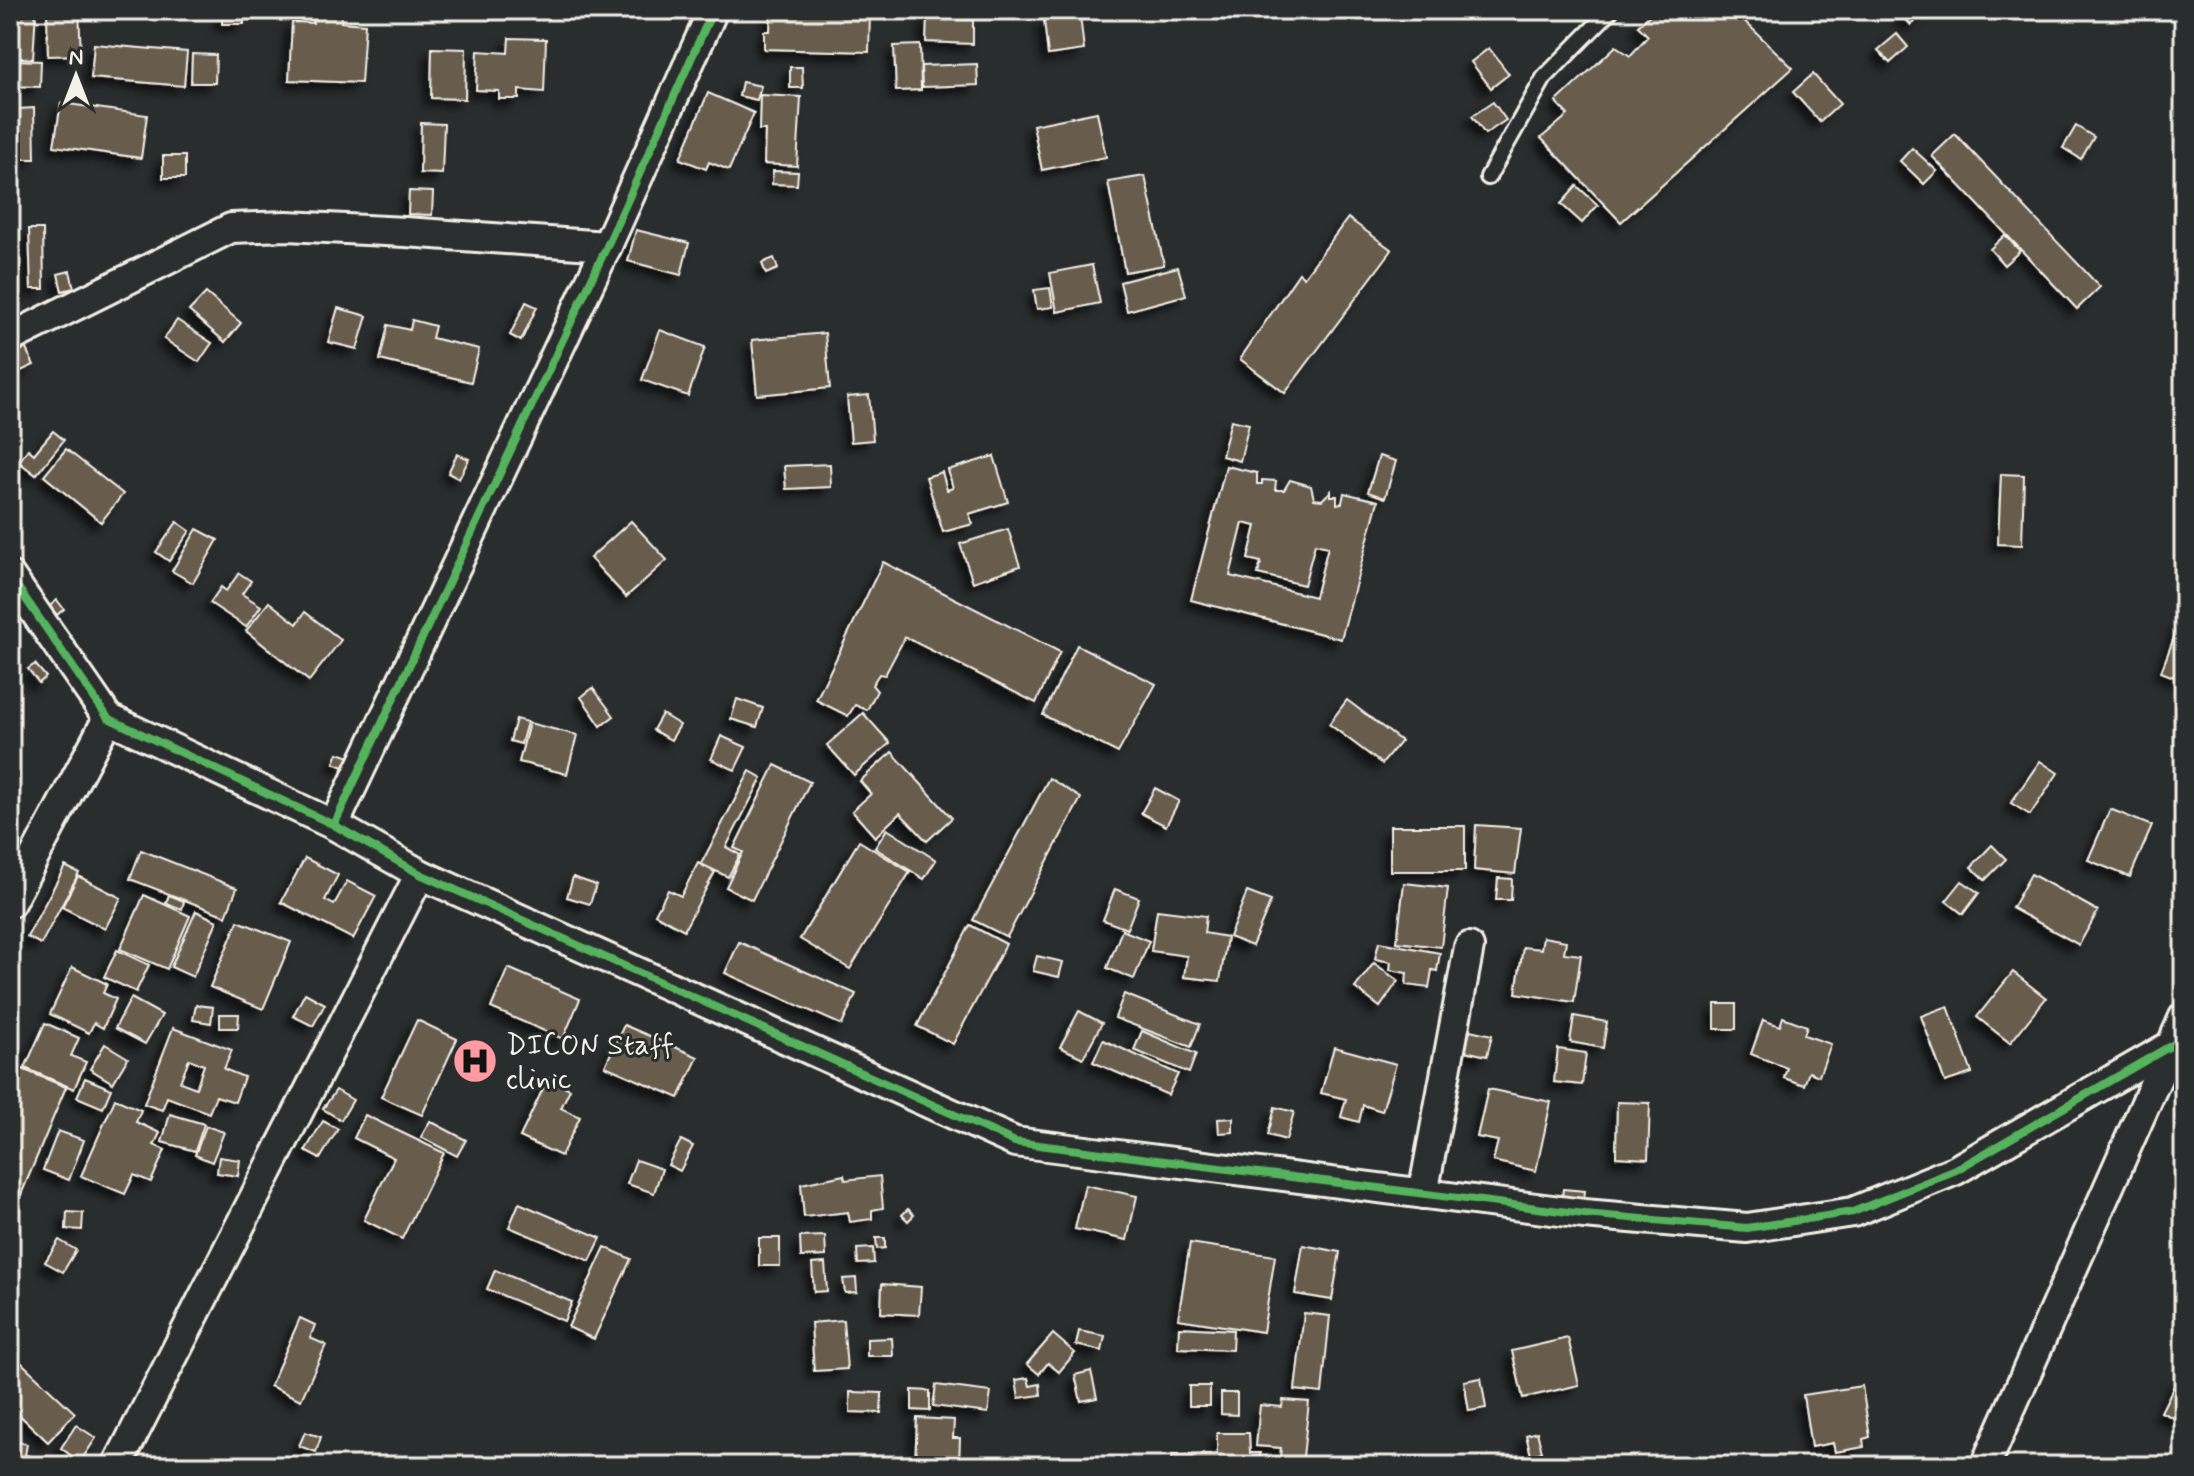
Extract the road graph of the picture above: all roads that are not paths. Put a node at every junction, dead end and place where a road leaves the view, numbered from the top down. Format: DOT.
graph roads {
  1 [pos="713,10"];
  2 [pos="1611,10"];
  3 [pos="1488,177"];
  4 [pos="607,246"];
  5 [pos="10,338"];
  6 [pos="10,576"];
  7 [pos="108,718"];
  8 [pos="334,825"];
  9 [pos="420,874"];
  10 [pos="10,903"];
  11 [pos="1469,947"];
  12 [pos="2184,1017"];
  13 [pos="2172,1045"];
  14 [pos="1423,1194"];
  15 [pos="117,1466"];
  16 [pos="1985,1466"];
  1 -- 4 [label="street"];
  2 -- 3 [label="lane"];
  4 -- 5 [label="street"];
  4 -- 8 [label="street"];
  6 -- 7 [label="street"];
  7 -- 8 [label="street"];
  7 -- 10 [label="street"];
  8 -- 9 [label="street"];
  9 -- 14 [label="street"];
  9 -- 15 [label="street"];
  11 -- 14 [label="street"];
  12 -- 13 [label="street"];
  13 -- 14 [label="street"];
  13 -- 16 [label="street"];
}
